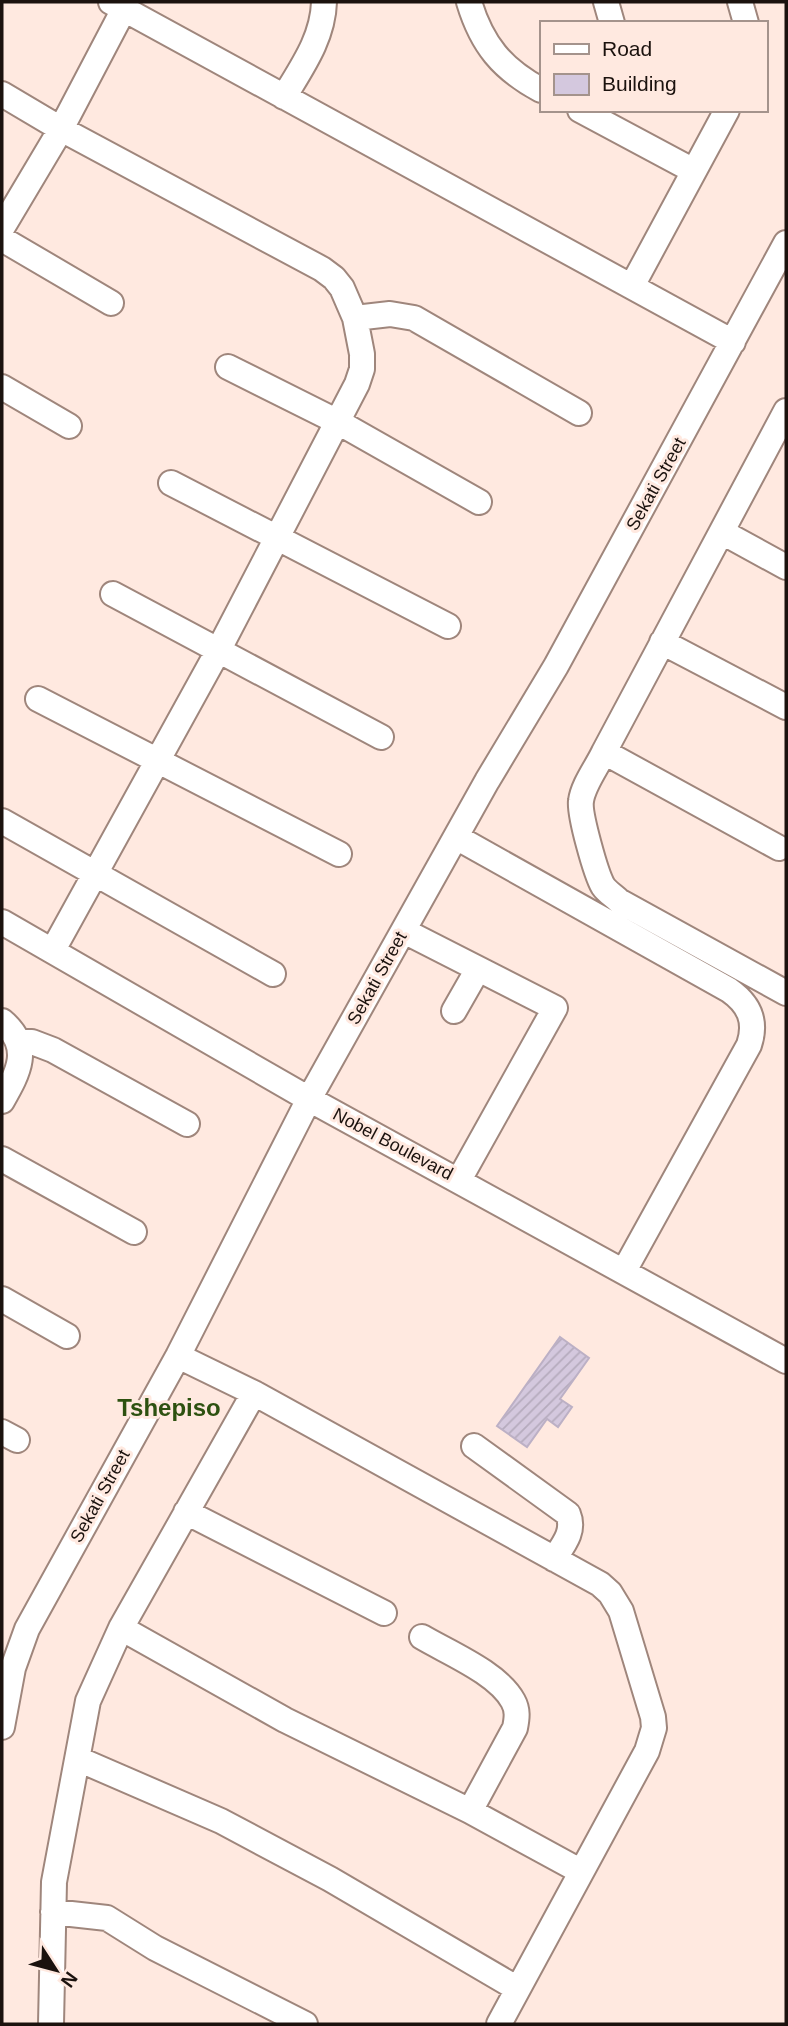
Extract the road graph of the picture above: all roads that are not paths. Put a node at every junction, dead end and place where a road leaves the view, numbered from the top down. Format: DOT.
graph roads {
  1 [pos="324,2"];
  2 [pos="469,2"];
  3 [pos="606,2"];
  4 [pos="740,2"];
  5 [pos="118,6"];
  6 [pos="611,21"];
  7 [pos="745,21"];
  8 [pos="540,89"];
  9 [pos="2,94"];
  10 [pos="284,97"];
  11 [pos="583,112"];
  12 [pos="726,112"];
  13 [pos="61,129"];
  14 [pos="694,171"];
  15 [pos="2,228"];
  16 [pos="2,239"];
  17 [pos="786,243"];
  18 [pos="632,286"];
  19 [pos="111,303"];
  20 [pos="355,318"];
  21 [pos="733,342"];
  22 [pos="228,367"];
  23 [pos="2,387"];
  24 [pos="579,413"];
  25 [pos="784,418"];
  26 [pos="338,422"];
  27 [pos="69,426"];
  28 [pos="171,483"];
  29 [pos="479,502"];
  30 [pos="722,532"];
  31 [pos="275,539"];
  32 [pos="786,567"];
  33 [pos="113,594"];
  34 [pos="448,626"];
  35 [pos="662,642"];
  36 [pos="218,651"];
  37 [pos="38,699"];
  38 [pos="786,706"];
  39 [pos="381,737"];
  40 [pos="604,752"];
  41 [pos="157,762"];
  42 [pos="2,821"];
  43 [pos="456,836"];
  44 [pos="779,848"];
  45 [pos="339,854"];
  46 [pos="95,873"];
  47 [pos="2,922"];
  48 [pos="404,931"];
  49 [pos="53,950"];
  50 [pos="478,969"];
  51 [pos="273,974"];
  52 [pos="786,993"];
  53 [pos="454,1011"];
  54 [pos="2,1021"];
  55 [pos="19,1042"];
  56 [pos="309,1099"];
  57 [pos="2,1101"];
  58 [pos="187,1124"];
  59 [pos="2,1159"];
  60 [pos="459,1180"];
  61 [pos="134,1232"];
  62 [pos="624,1271"];
  63 [pos="2,1299"];
  64 [pos="67,1336"];
  65 [pos="178,1356"];
  66 [pos="786,1361"];
  67 [pos="254,1393"];
  68 [pos="474,1446"];
  69 [pos="186,1512"];
  70 [pos="554,1559"];
  71 [pos="384,1613"];
  72 [pos="121,1628"];
  73 [pos="422,1637"];
  74 [pos="2,1727"];
  75 [pos="78,1759"];
  76 [pos="470,1811"];
  77 [pos="580,1871"];
  78 [pos="53,1912"];
  79 [pos="518,1989"];
  80 [pos="51,2024"];
  81 [pos="305,2024"];
  82 [pos="499,2024"];
  1 -- 10 [label="street"];
  2 -- 8 [label="street"];
  3 -- 6 [label="street"];
  4 -- 7 [label="street"];
  5 -- 10 [label="street"];
  5 -- 13 [label="street"];
  9 -- 13 [label="street"];
  10 -- 18 [label="street"];
  11 -- 14 [label="street"];
  12 -- 14 [label="street"];
  13 -- 15 [label="street"];
  13 -- 20 [label="street"];
  14 -- 18 [label="street"];
  16 -- 19 [label="street"];
  17 -- 21 [label="street, Sekati Street"];
  18 -- 21 [label="street"];
  20 -- 24 [label="street"];
  20 -- 26 [label="street"];
  21 -- 43 [label="street, Sekati Street"];
  22 -- 26 [label="street"];
  23 -- 27 [label="street"];
  25 -- 30 [label="street"];
  26 -- 29 [label="street"];
  26 -- 31 [label="street"];
  28 -- 31 [label="street"];
  30 -- 32 [label="street"];
  30 -- 35 [label="street"];
  31 -- 34 [label="street"];
  31 -- 36 [label="street"];
  33 -- 36 [label="street"];
  35 -- 38 [label="street"];
  35 -- 40 [label="street"];
  36 -- 39 [label="street"];
  36 -- 41 [label="street"];
  37 -- 41 [label="street"];
  40 -- 44 [label="street"];
  40 -- 52 [label="street"];
  41 -- 45 [label="street"];
  41 -- 46 [label="street"];
  42 -- 46 [label="street"];
  43 -- 48 [label="street, Sekati Street"];
  43 -- 62 [label="street"];
  46 -- 49 [label="street"];
  46 -- 51 [label="street"];
  47 -- 49 [label="street, Nobel Boulevard"];
  48 -- 50 [label="street"];
  48 -- 56 [label="street, Sekati Street"];
  49 -- 56 [label="street, Nobel Boulevard"];
  50 -- 53 [label="street"];
  50 -- 60 [label="street"];
  54 -- 55 [label="street"];
  55 -- 57 [label="street"];
  55 -- 58 [label="street"];
  56 -- 60 [label="street, Nobel Boulevard"];
  56 -- 65 [label="street, Sekati Street"];
  59 -- 61 [label="street"];
  60 -- 62 [label="street, Nobel Boulevard"];
  62 -- 66 [label="street, Nobel Boulevard"];
  63 -- 64 [label="street"];
  65 -- 67 [label="street"];
  65 -- 74 [label="street, Sekati Street"];
  67 -- 69 [label="street"];
  67 -- 70 [label="street"];
  68 -- 70 [label="street"];
  69 -- 71 [label="street"];
  69 -- 72 [label="street"];
  70 -- 77 [label="street"];
  72 -- 75 [label="street"];
  72 -- 76 [label="street"];
  73 -- 76 [label="street"];
  75 -- 78 [label="street"];
  75 -- 79 [label="street"];
  76 -- 77 [label="street"];
  77 -- 79 [label="street"];
  78 -- 80 [label="street"];
  78 -- 81 [label="street"];
  79 -- 82 [label="street"];
}
